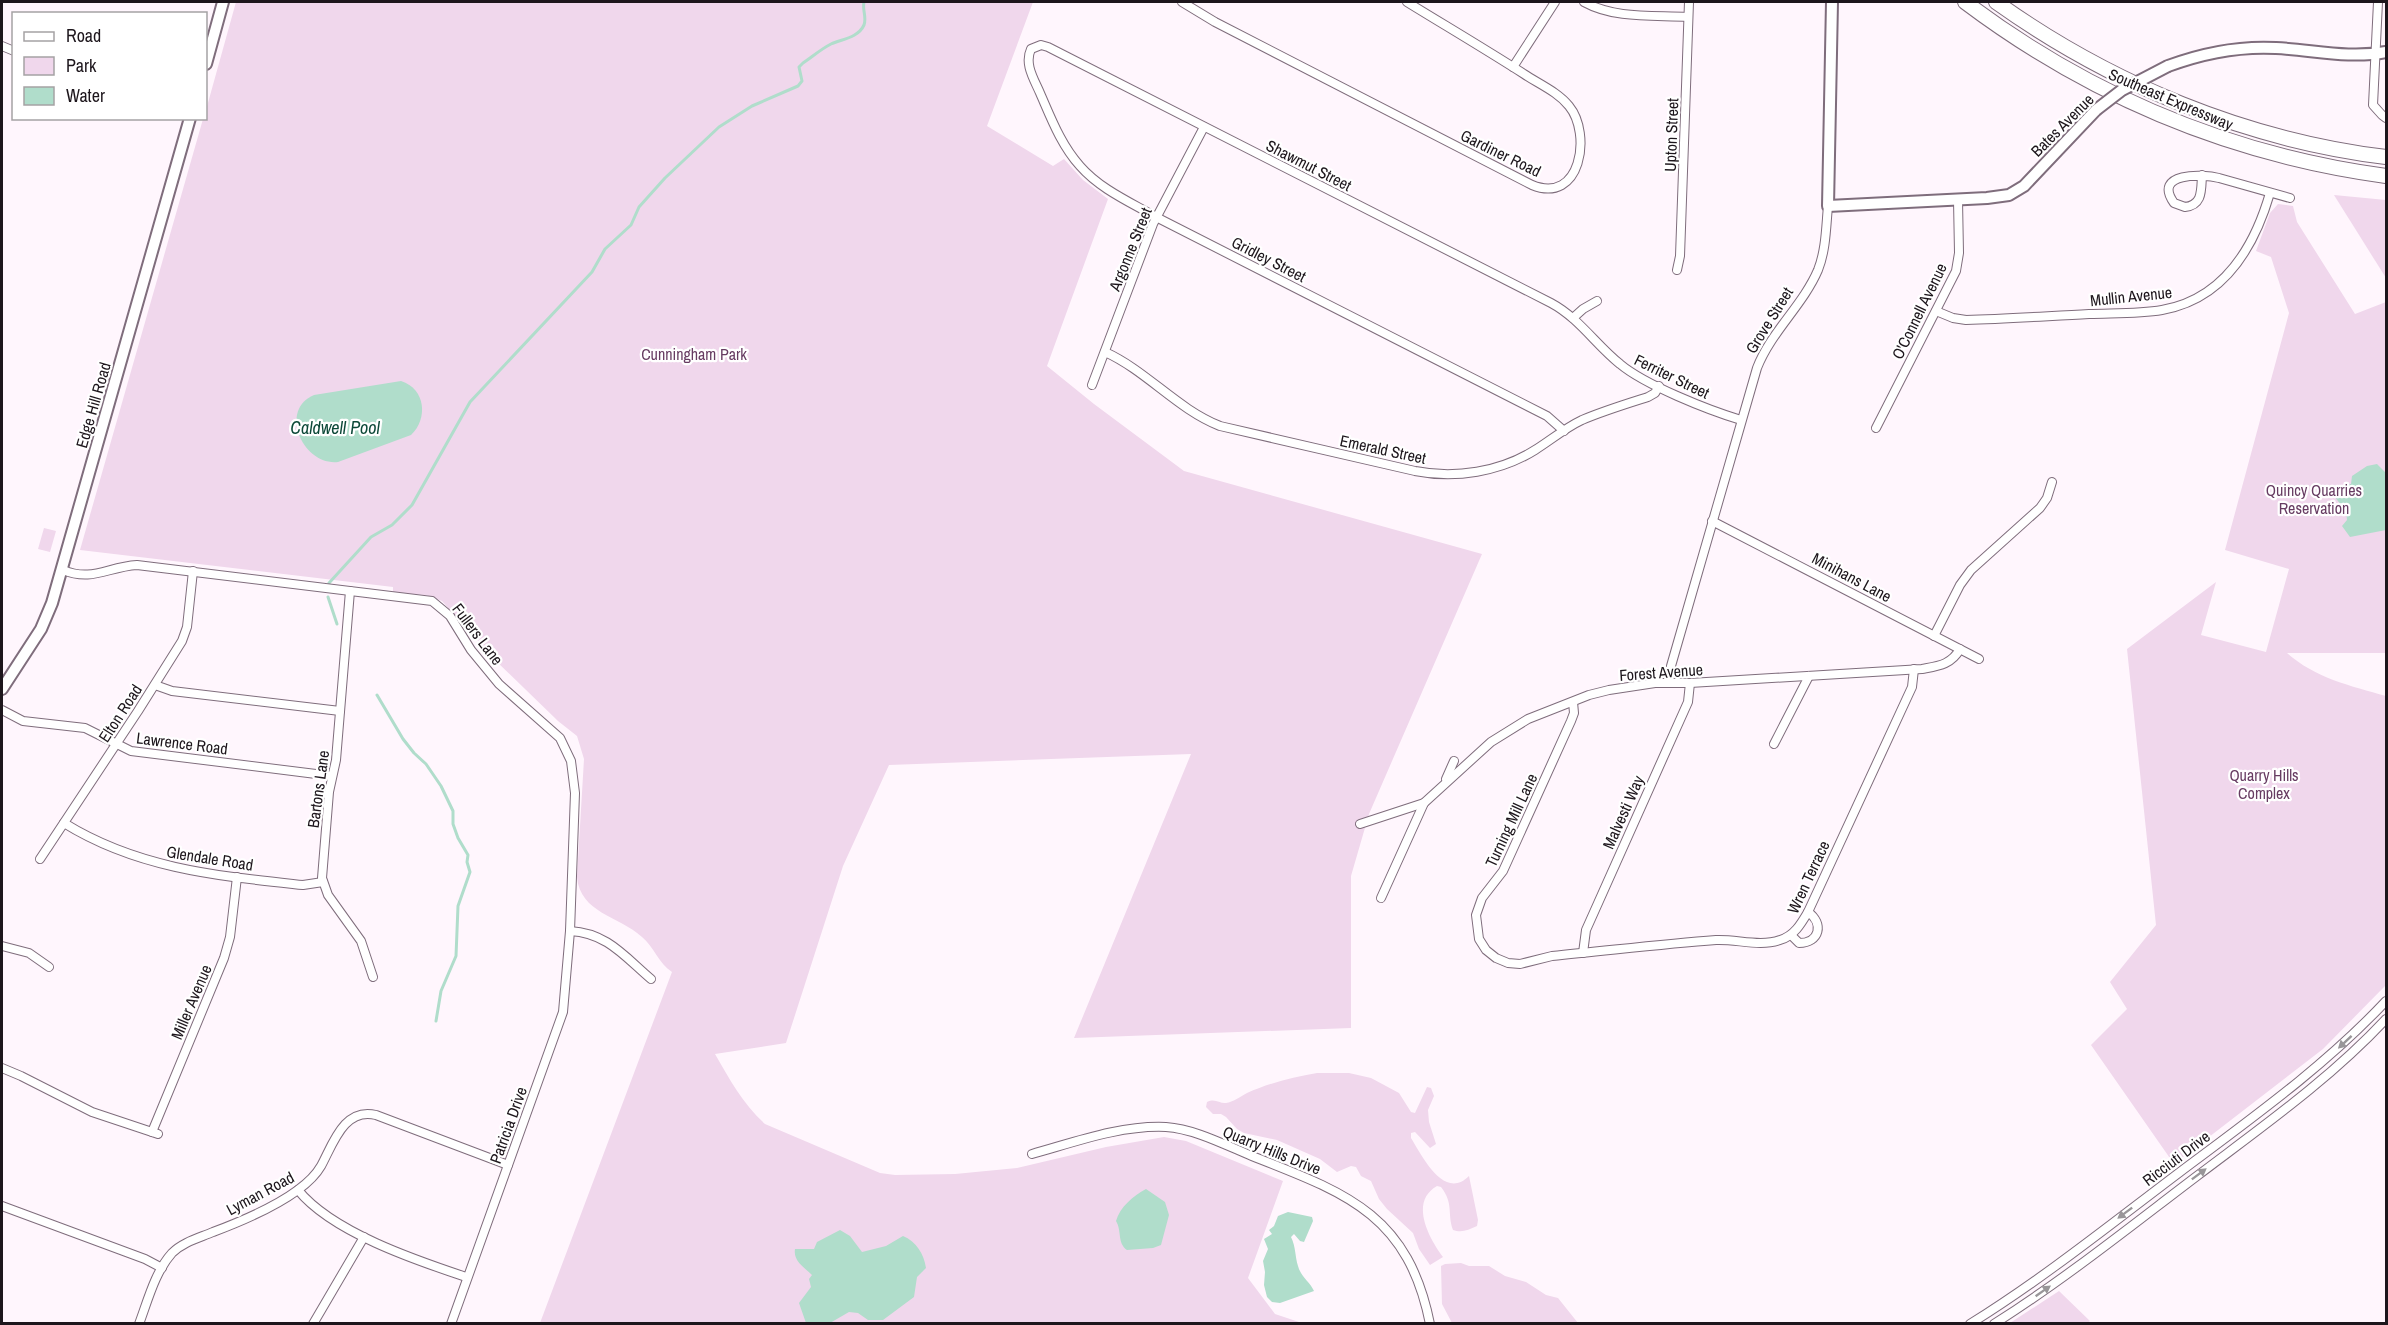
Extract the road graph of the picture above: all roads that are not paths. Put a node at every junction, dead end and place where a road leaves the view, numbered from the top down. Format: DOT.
graph roads {
  1 [pos="223,2"];
  2 [pos="1182,2"];
  3 [pos="1407,2"];
  4 [pos="1554,2"];
  5 [pos="1584,2"];
  6 [pos="1689,2"];
  7 [pos="1832,2"];
  8 [pos="1965,2"];
  9 [pos="1978,2"];
  10 [pos="1996,2"];
  11 [pos="2010,2"];
  12 [pos="2378,2"];
  13 [pos="1688,17"];
  14 [pos="1031,49"];
  15 [pos="2381,53"];
  16 [pos="207,60"];
  17 [pos="1513,67"];
  18 [pos="2386,117"];
  19 [pos="189,120"];
  20 [pos="1204,127"];
  21 [pos="2386,150"];
  22 [pos="2386,157"];
  23 [pos="2386,169"];
  24 [pos="2202,175"];
  25 [pos="2386,177"];
  26 [pos="2270,193"];
  27 [pos="2290,198"];
  28 [pos="1959,200"];
  29 [pos="1828,206"];
  30 [pos="1156,217"];
  31 [pos="1677,270"];
  32 [pos="1597,301"];
  33 [pos="1936,311"];
  34 [pos="1573,318"];
  35 [pos="1105,352"];
  36 [pos="1092,385"];
  37 [pos="1659,386"];
  38 [pos="1740,420"];
  39 [pos="1876,428"];
  40 [pos="1564,431"];
  41 [pos="2052,482"];
  42 [pos="1712,521"];
  43 [pos="63,570"];
  44 [pos="194,571"];
  45 [pos="350,591"];
  46 [pos="1934,636"];
  47 [pos="1960,649"];
  48 [pos="1978,659"];
  49 [pos="1914,669"];
  50 [pos="1809,676"];
  51 [pos="1669,683"];
  52 [pos="1690,684"];
  53 [pos="155,685"];
  54 [pos="2,689"];
  55 [pos="1573,702"];
  56 [pos="2,710"];
  57 [pos="340,711"];
  58 [pos="1774,744"];
  59 [pos="116,745"];
  60 [pos="1454,761"];
  61 [pos="332,776"];
  62 [pos="1444,783"];
  63 [pos="1424,803"];
  64 [pos="64,823"];
  65 [pos="1360,824"];
  66 [pos="40,859"];
  67 [pos="237,877"];
  68 [pos="323,882"];
  69 [pos="1381,898"];
  70 [pos="1808,912"];
  71 [pos="570,931"];
  72 [pos="1791,935"];
  73 [pos="2,946"];
  74 [pos="1583,953"];
  75 [pos="49,967"];
  76 [pos="373,977"];
  77 [pos="651,979"];
  78 [pos="2386,1000"];
  79 [pos="2386,1019"];
  80 [pos="2,1068"];
  81 [pos="1032,1154"];
  82 [pos="508,1165"];
  83 [pos="298,1191"];
  84 [pos="2,1206"];
  85 [pos="364,1237"];
  86 [pos="162,1268"];
  87 [pos="466,1277"];
  88 [pos="139,1323"];
  89 [pos="313,1323"];
  90 [pos="451,1323"];
  91 [pos="1430,1323"];
  92 [pos="1970,1323"];
  93 [pos="1995,1323"];
  1 -- 16 [label="street"];
  2 -- 17 [label="street, Gardiner Road"];
  3 -- 17 [label="street, Gardiner Road"];
  4 -- 17 [label="street"];
  5 -- 13 [label="street"];
  6 -- 13 [label="street, Upton Street"];
  7 -- 29 [label="street, Grove Street"];
  8 -- 25 [label="highway, Southeast Expressway"];
  9 -- 23 [label="highway"];
  10 -- 22 [label="highway"];
  11 -- 21 [label="highway, Southeast Expressway"];
  12 -- 15 [label="street"];
  13 -- 31 [label="street, Upton Street"];
  14 -- 20 [label="street, Shawmut Street"];
  14 -- 30 [label="street, Gridley Street"];
  15 -- 18 [label="street"];
  15 -- 28 [label="street, Bates Avenue, bridge"];
  19 -- 43 [label="street, Edge Hill Road"];
  20 -- 30 [label="street, Argonne Street"];
  20 -- 34 [label="street, Shawmut Street"];
  24 -- 24 [label="street"];
  24 -- 26 [label="street"];
  26 -- 27 [label="street"];
  26 -- 33 [label="street, Mullin Avenue"];
  28 -- 29 [label="street, Bates Avenue"];
  28 -- 33 [label="street, O'Connell Avenue"];
  29 -- 38 [label="street, Grove Street"];
  30 -- 35 [label="street, Argonne Street"];
  30 -- 40 [label="street, Gridley Street"];
  32 -- 34 [label="street"];
  33 -- 39 [label="street, O'Connell Avenue"];
  34 -- 37 [label="street, Ferriter Street"];
  35 -- 36 [label="street, Argonne Street"];
  35 -- 40 [label="street, Emerald Street"];
  37 -- 38 [label="street, Ferriter Street"];
  37 -- 40 [label="street, Emerald Street"];
  38 -- 42 [label="street, Grove Street"];
  41 -- 46 [label="street"];
  42 -- 46 [label="street, Minihans Lane"];
  42 -- 51 [label="street, Grove Street"];
  43 -- 44 [label="street, Fullers Lane"];
  43 -- 54 [label="street, Edge Hill Road"];
  44 -- 45 [label="street, Fullers Lane"];
  44 -- 53 [label="street, Elton Road"];
  45 -- 57 [label="street, Bartons Lane"];
  45 -- 71 [label="street, Fullers Lane"];
  46 -- 47 [label="street, Minihans Lane"];
  47 -- 48 [label="street, Minihans Lane"];
  47 -- 49 [label="street, Forest Avenue"];
  49 -- 50 [label="street, Forest Avenue"];
  49 -- 70 [label="street, Wren Terrace"];
  50 -- 52 [label="street, Forest Avenue"];
  50 -- 58 [label="street"];
  51 -- 52 [label="street, Forest Avenue"];
  51 -- 55 [label="street, Forest Avenue"];
  52 -- 74 [label="street, Malvesti Way"];
  53 -- 57 [label="street"];
  53 -- 59 [label="street, Elton Road"];
  55 -- 62 [label="street, Forest Avenue"];
  55 -- 74 [label="street, Turning Mill Lane"];
  56 -- 59 [label="street, Lawrence Road"];
  57 -- 61 [label="street, Bartons Lane"];
  59 -- 61 [label="street, Lawrence Road"];
  59 -- 64 [label="street, Elton Road"];
  60 -- 62 [label="street"];
  61 -- 68 [label="street, Bartons Lane"];
  62 -- 63 [label="street, Forest Avenue"];
  63 -- 65 [label="street, Forest Avenue"];
  63 -- 69 [label="street"];
  64 -- 66 [label="street, Elton Road"];
  64 -- 67 [label="street, Glendale Road"];
  67 -- 68 [label="street, Glendale Road"];
  67 -- 80 [label="street, Miller Avenue"];
  68 -- 76 [label="street"];
  70 -- 72 [label="street, Wren Terrace"];
  70 -- 72 [label="street"];
  71 -- 77 [label="street"];
  71 -- 82 [label="street, Patricia Drive"];
  72 -- 74 [label="street, Wren Terrace"];
  73 -- 75 [label="street"];
  78 -- 92 [label="street, Ricciuti Drive, one-way"];
  93 -- 79 [label="street, Ricciuti Drive, one-way"];
  81 -- 91 [label="street, Quarry Hills Drive"];
  82 -- 83 [label="street, Lyman Road"];
  82 -- 87 [label="street, Patricia Drive"];
  83 -- 85 [label="street"];
  83 -- 86 [label="street, Lyman Road"];
  84 -- 86 [label="street"];
  85 -- 87 [label="street"];
  85 -- 89 [label="street"];
  86 -- 88 [label="street, Lyman Road"];
  87 -- 90 [label="street, Patricia Drive"];
}
